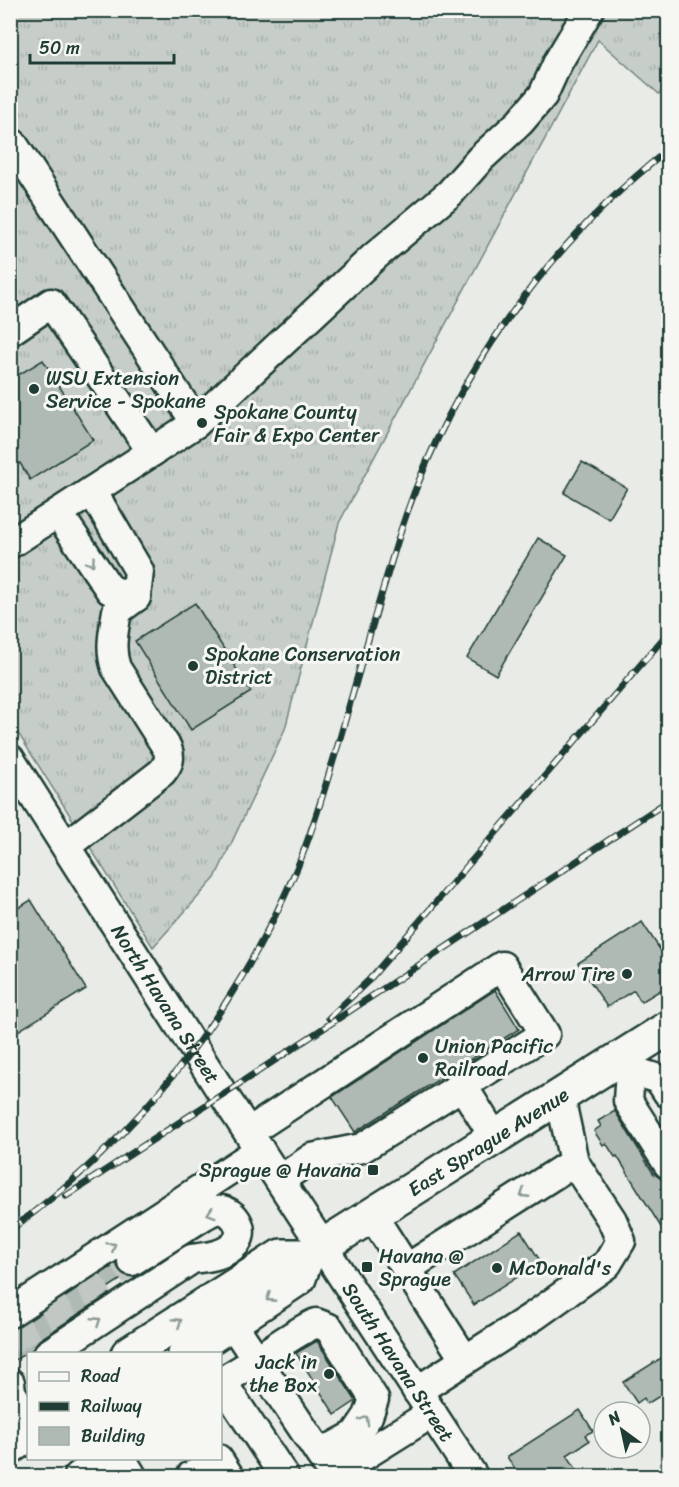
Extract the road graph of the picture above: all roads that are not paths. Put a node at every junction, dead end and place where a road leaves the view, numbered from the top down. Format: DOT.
graph roads {
  1 [pos="590,10"];
  2 [pos="13,144"];
  3 [pos="10,331"];
  4 [pos="196,423"];
  5 [pos="152,452"];
  6 [pos="92,491"];
  7 [pos="58,513"];
  8 [pos="10,544"];
  9 [pos="136,597"];
  10 [pos="10,759"];
  11 [pos="66,846"];
  12 [pos="669,1028"];
  13 [pos="626,1064"];
  14 [pos="462,1085"];
  15 [pos="669,1093"];
  16 [pos="560,1097"];
  17 [pos="495,1138"];
  18 [pos="255,1141"];
  19 [pos="574,1162"];
  20 [pos="669,1164"];
  21 [pos="280,1180"];
  22 [pos="372,1215"];
  23 [pos="315,1251"];
  24 [pos="132,1261"];
  25 [pos="406,1269"];
  26 [pos="10,1313"];
  27 [pos="232,1323"];
  28 [pos="50,1352"];
  29 [pos="130,1352"];
  30 [pos="187,1352"];
  31 [pos="256,1360"];
  32 [pos="465,1360"];
  33 [pos="27,1367"];
  34 [pos="10,1382"];
  35 [pos="222,1382"];
  36 [pos="222,1384"];
  37 [pos="424,1402"];
  38 [pos="27,1418"];
  39 [pos="27,1436"];
  40 [pos="10,1447"];
  41 [pos="67,1460"];
  42 [pos="103,1460"];
  43 [pos="122,1460"];
  44 [pos="216,1460"];
  45 [pos="219,1460"];
  46 [pos="329,1468"];
  47 [pos="78,1476"];
  48 [pos="132,1476"];
  49 [pos="191,1476"];
  50 [pos="229,1476"];
  51 [pos="284,1476"];
  52 [pos="473,1476"];
  1 -- 4 [label="street"];
  2 -- 4 [label="street"];
  3 -- 5 [label="street"];
  4 -- 5 [label="street"];
  5 -- 6 [label="street"];
  6 -- 7 [label="street"];
  6 -- 9 [label="street"];
  7 -- 8 [label="street"];
  7 -- 9 [label="street, one-way"];
  9 -- 11 [label="street"];
  10 -- 11 [label="street, North Havana Street"];
  11 -- 18 [label="street, North Havana Street"];
  12 -- 13 [label="main road, East Sprague Avenue"];
  13 -- 15 [label="street"];
  13 -- 16 [label="main road, East Sprague Avenue"];
  13 -- 20 [label="street"];
  14 -- 17 [label="street"];
  14 -- 18 [label="street"];
  14 -- 21 [label="street"];
  16 -- 17 [label="main road, East Sprague Avenue"];
  16 -- 19 [label="street"];
  17 -- 22 [label="main road, East Sprague Avenue"];
  18 -- 21 [label="street, North Havana Street"];
  26 -- 18 [label="street, one-way"];
  19 -- 25 [label="street, one-way"];
  19 -- 32 [label="street"];
  21 -- 23 [label="street, North Havana Street"];
  22 -- 23 [label="main road, East Sprague Avenue"];
  22 -- 25 [label="street"];
  23 -- 27 [label="main road, East Sprague Avenue, one-way"];
  29 -- 23 [label="main road, one-way"];
  23 -- 37 [label="street, South Havana Street"];
  28 -- 24 [label="street, one-way"];
  25 -- 32 [label="street"];
  27 -- 30 [label="main road, East Sprague Avenue"];
  27 -- 31 [label="street"];
  31 -- 35 [label="street"];
  31 -- 46 [label="street"];
  46 -- 31 [label="street, one-way"];
  32 -- 37 [label="street"];
  33 -- 34 [label="street"];
  34 -- 38 [label="street"];
  36 -- 51 [label="street"];
  37 -- 46 [label="street"];
  37 -- 52 [label="street, South Havana Street"];
  39 -- 40 [label="main road"];
  41 -- 47 [label="street"];
  42 -- 47 [label="street"];
  43 -- 48 [label="street"];
  44 -- 49 [label="street"];
  45 -- 50 [label="street"];
}
